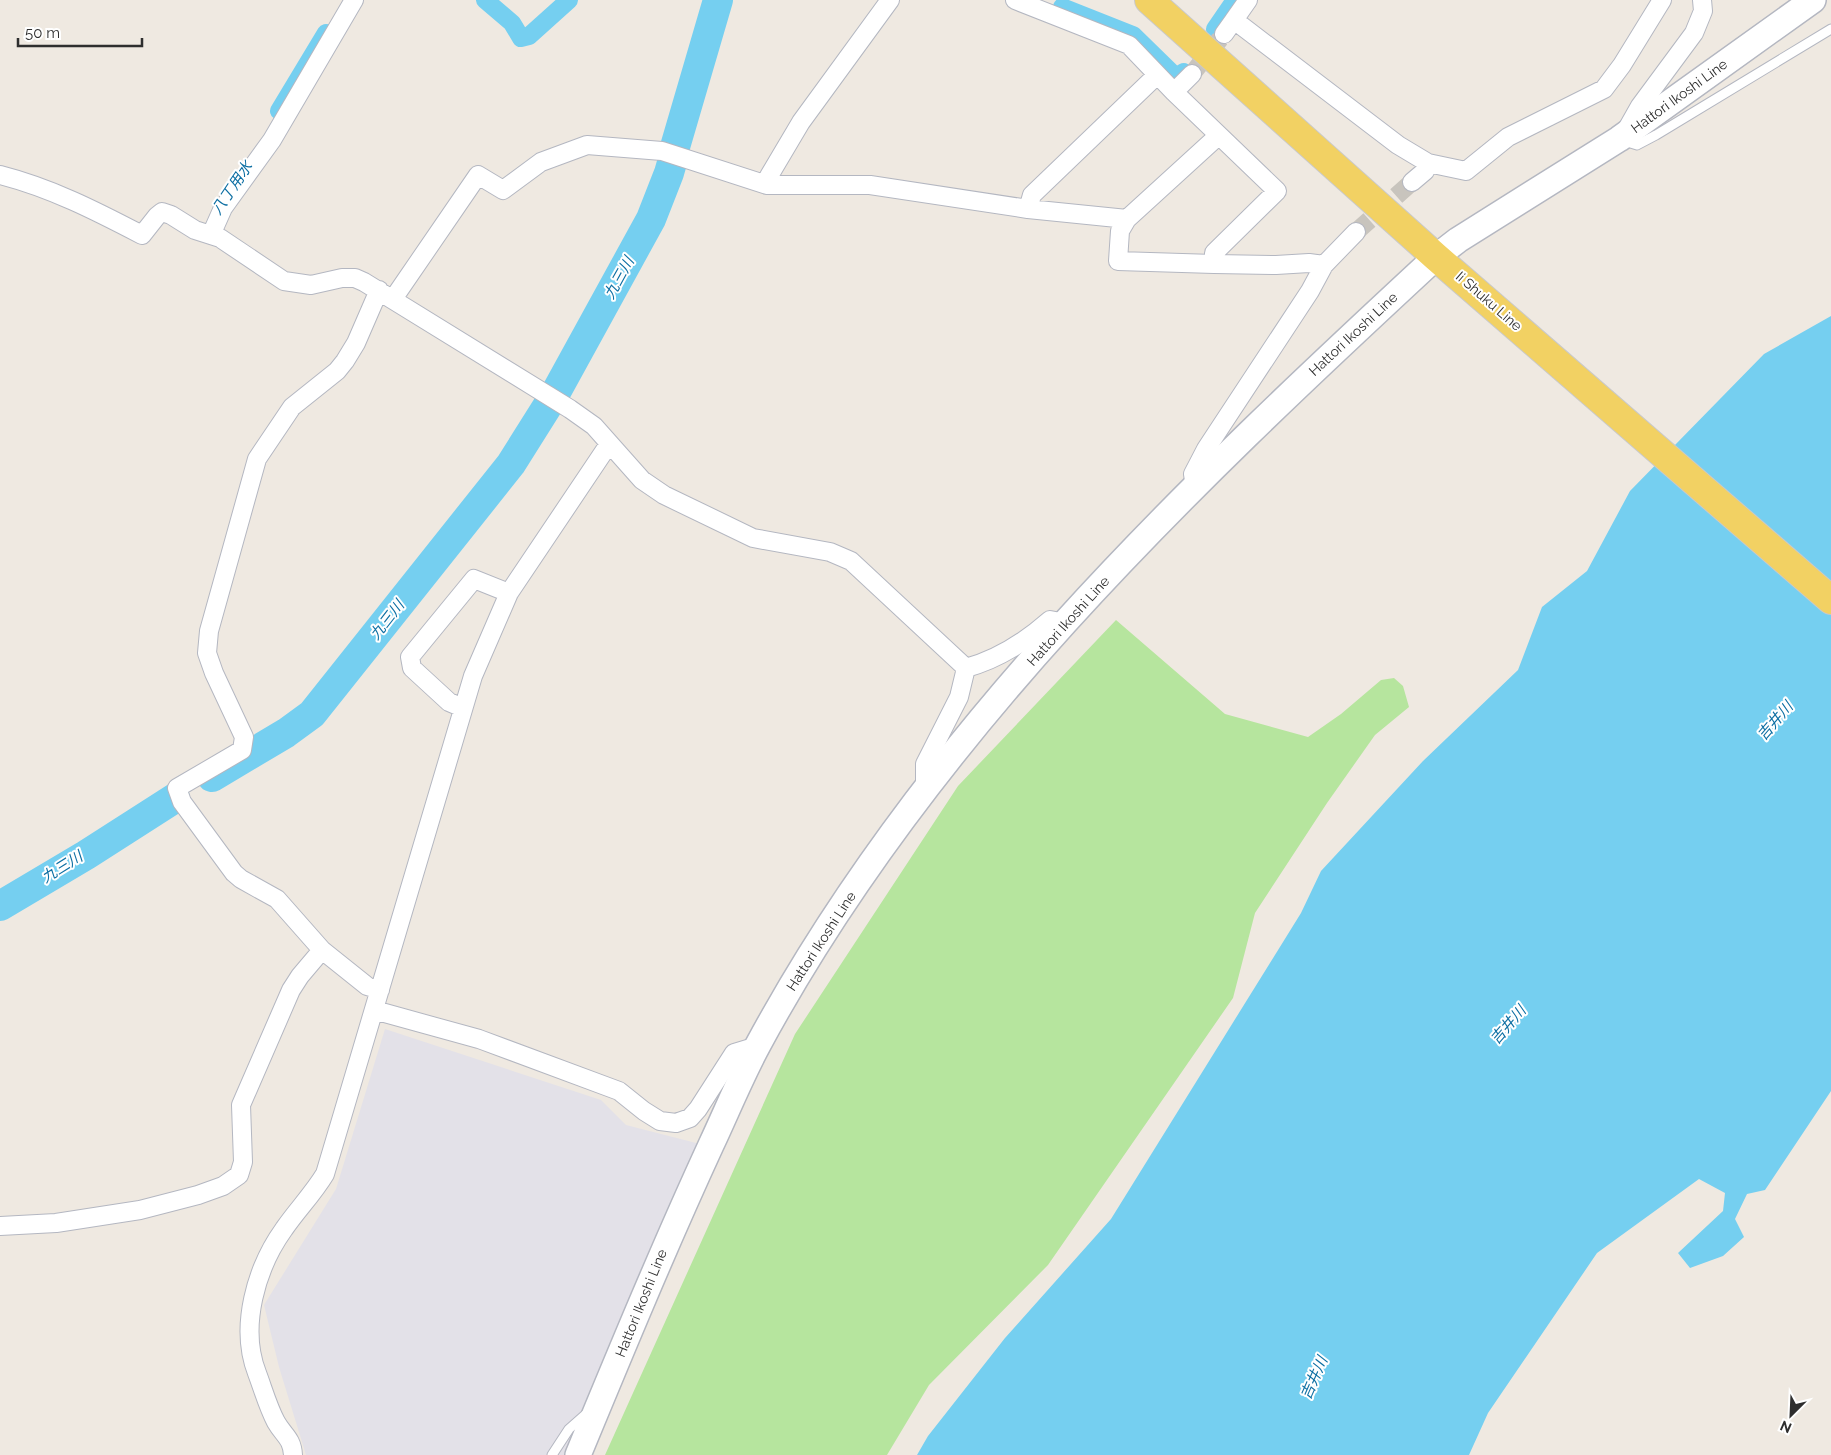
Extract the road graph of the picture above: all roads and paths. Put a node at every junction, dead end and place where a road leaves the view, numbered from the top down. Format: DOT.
graph roads {
  1 [pos="354,0"];
  2 [pos="890,0"];
  3 [pos="1015,0"];
  4 [pos="1149,0"];
  5 [pos="1248,0"];
  6 [pos="1662,0"];
  7 [pos="1702,0"];
  8 [pos="1813,0"];
  9 [pos="1831,29"];
  10 [pos="1192,74"];
  11 [pos="1157,75"];
  12 [pos="1174,92"];
  13 [pos="1218,136"];
  14 [pos="1619,140"];
  15 [pos="1428,163"];
  16 [pos="0,175"];
  17 [pos="1412,182"];
  18 [pos="767,184"];
  19 [pos="1028,209"];
  20 [pos="1127,219"];
  21 [pos="1356,232"];
  22 [pos="211,235"];
  23 [pos="1436,257"];
  24 [pos="1214,264"];
  25 [pos="1324,265"];
  26 [pos="386,294"];
  27 [pos="609,444"];
  28 [pos="1194,487"];
  29 [pos="509,593"];
  30 [pos="1831,600"];
  31 [pos="1066,623"];
  32 [pos="966,668"];
  33 [pos="463,708"];
  34 [pos="925,789"];
  35 [pos="322,950"];
  36 [pos="380,990"];
  37 [pos="374,1010"];
  38 [pos="757,1046"];
  39 [pos="0,1226"];
  40 [pos="600,1402"];
  41 [pos="293,1455"];
  42 [pos="552,1455"];
  43 [pos="578,1455"];
  1 -- 22 [label="street"];
  2 -- 18 [label="street"];
  3 -- 11 [label="street"];
  4 -- 23 [label="main road, Ii Shuku Line"];
  5 -- 15 [label="street"];
  6 -- 15 [label="street"];
  7 -- 14 [label="street"];
  8 -- 14 [label="main road, Hattori Ikoshi Line"];
  9 -- 14 [label="lane"];
  10 -- 12 [label="street"];
  11 -- 12 [label="street"];
  11 -- 19 [label="street"];
  12 -- 13 [label="street"];
  13 -- 20 [label="street"];
  13 -- 24 [label="street"];
  14 -- 23 [label="main road, Hattori Ikoshi Line"];
  15 -- 17 [label="street"];
  16 -- 22 [label="street"];
  18 -- 19 [label="street"];
  18 -- 26 [label="street"];
  19 -- 20 [label="street"];
  20 -- 24 [label="street"];
  21 -- 25 [label="street"];
  22 -- 26 [label="street"];
  23 -- 28 [label="main road, Hattori Ikoshi Line"];
  23 -- 30 [label="main road, Ii Shuku Line"];
  24 -- 25 [label="street"];
  25 -- 28 [label="street"];
  26 -- 27 [label="street"];
  26 -- 35 [label="street"];
  27 -- 29 [label="street"];
  27 -- 32 [label="street"];
  28 -- 31 [label="main road, Hattori Ikoshi Line"];
  29 -- 33 [label="street"];
  29 -- 33 [label="street"];
  31 -- 32 [label="street"];
  31 -- 34 [label="main road, Hattori Ikoshi Line"];
  32 -- 34 [label="street"];
  33 -- 36 [label="street"];
  34 -- 38 [label="main road, Hattori Ikoshi Line"];
  35 -- 36 [label="street"];
  35 -- 39 [label="street"];
  36 -- 37 [label="street"];
  37 -- 38 [label="street"];
  37 -- 41 [label="street"];
  38 -- 40 [label="main road, Hattori Ikoshi Line"];
  40 -- 42 [label="lane"];
  40 -- 43 [label="main road, Hattori Ikoshi Line"];
}
